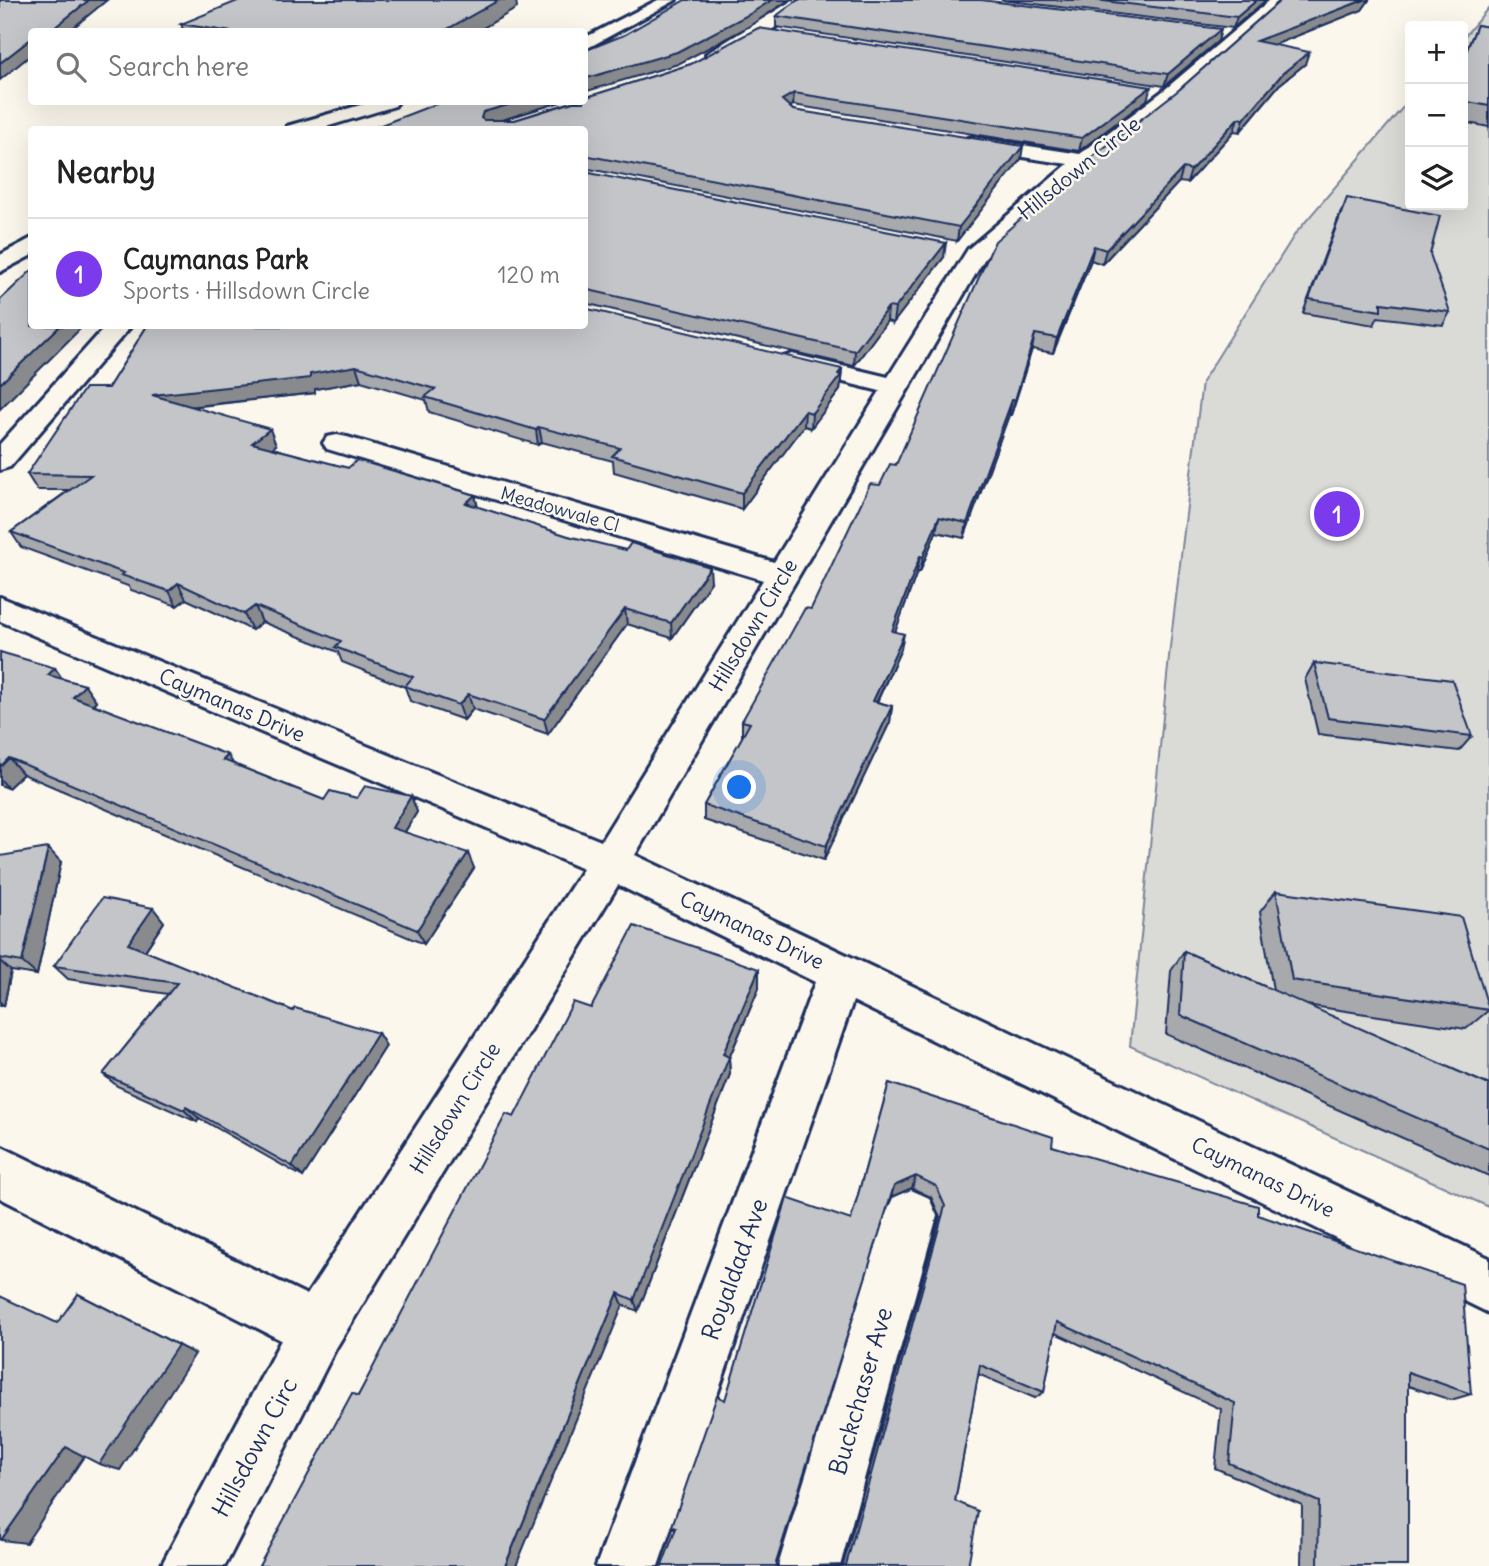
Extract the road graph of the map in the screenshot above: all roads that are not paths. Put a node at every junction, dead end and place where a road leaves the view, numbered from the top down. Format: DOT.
graph roads {
  1 [pos="670,0"];
  2 [pos="803,0"];
  3 [pos="1279,0"];
  4 [pos="755,32"];
  5 [pos="783,36"];
  6 [pos="588,43"];
  7 [pos="696,64"];
  8 [pos="379,105"];
  9 [pos="308,126"];
  10 [pos="951,140"];
  11 [pos="1084,161"];
  12 [pos="28,248"];
  13 [pos="0,265"];
  14 [pos="116,329"];
  15 [pos="774,358"];
  16 [pos="896,387"];
  17 [pos="337,443"];
  18 [pos="0,461"];
  19 [pos="783,575"];
  20 [pos="0,608"];
  21 [pos="610,863"];
  22 [pos="841,973"];
  23 [pos="0,1171"];
  24 [pos="911,1216"];
  25 [pos="1489,1286"];
  26 [pos="317,1329"];
  27 [pos="192,1566"];
  28 [pos="627,1566"];
  29 [pos="809,1566"];
  1 -- 6 [label="street"];
  2 -- 4 [label="street"];
  3 -- 11 [label="street, Hillsdown Circle"];
  4 -- 5 [label="street"];
  4 -- 7 [label="street"];
  8 -- 9 [label="street"];
  10 -- 11 [label="street"];
  11 -- 16 [label="street, Hillsdown Circle"];
  12 -- 13 [label="street"];
  14 -- 18 [label="street"];
  15 -- 16 [label="street"];
  16 -- 19 [label="street, Hillsdown Circle"];
  17 -- 19 [label="street, Meadowvale Cl"];
  19 -- 21 [label="street, Hillsdown Circle"];
  20 -- 21 [label="street, Caymanas Drive"];
  21 -- 22 [label="street, Caymanas Drive"];
  21 -- 26 [label="street, Hillsdown Circle"];
  22 -- 25 [label="street, Caymanas Drive"];
  22 -- 28 [label="street, Royaldad Ave"];
  23 -- 26 [label="street"];
  24 -- 29 [label="street, Buckchaser Ave"];
  26 -- 27 [label="street, Hillsdown Circ"];
}
